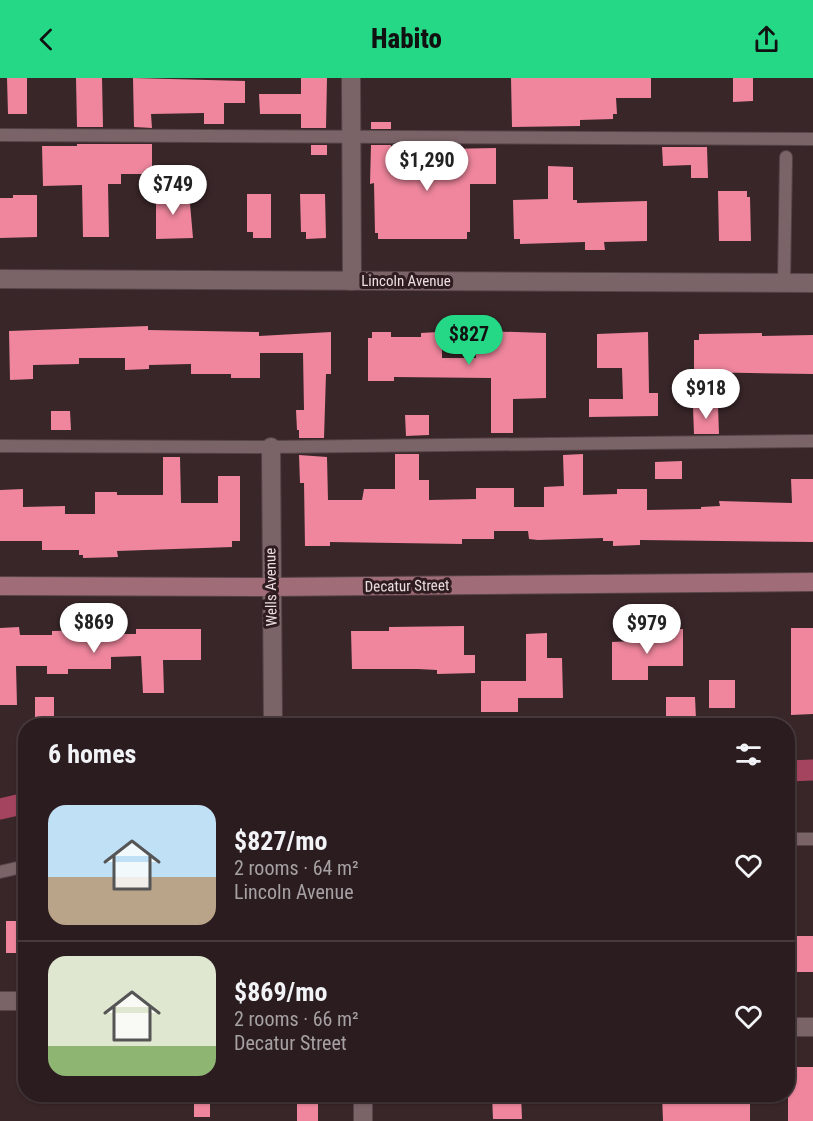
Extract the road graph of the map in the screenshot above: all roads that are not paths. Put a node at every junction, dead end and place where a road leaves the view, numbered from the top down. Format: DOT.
graph roads {
  1 [pos="351,78"];
  2 [pos="0,135"];
  3 [pos="351,136"];
  4 [pos="813,139"];
  5 [pos="786,157"];
  6 [pos="0,279"];
  7 [pos="352,281"];
  8 [pos="784,283"];
  9 [pos="813,283"];
  10 [pos="813,441"];
  11 [pos="0,446"];
  12 [pos="271,447"];
  13 [pos="813,582"];
  14 [pos="0,586"];
  15 [pos="270,587"];
  16 [pos="273,718"];
  17 [pos="795,839"];
  18 [pos="813,839"];
  19 [pos="18,868"];
  20 [pos="0,872"];
  21 [pos="0,1001"];
  22 [pos="18,1001"];
  23 [pos="795,1027"];
  24 [pos="813,1027"];
  25 [pos="363,1102"];
  26 [pos="363,1121"];
  1 -- 3 [label="street"];
  2 -- 3 [label="lane"];
  3 -- 4 [label="lane"];
  3 -- 7 [label="street"];
  5 -- 8 [label="lane"];
  6 -- 7 [label="street, Lincoln Avenue"];
  7 -- 8 [label="street, Lincoln Avenue"];
  8 -- 9 [label="street, Lincoln Avenue"];
  10 -- 12 [label="lane"];
  11 -- 12 [label="lane"];
  12 -- 15 [label="street, Wells Avenue"];
  13 -- 15 [label="street, Decatur Street"];
  14 -- 15 [label="street, Decatur Street"];
  15 -- 16 [label="street, Wells Avenue"];
  17 -- 18 [label="lane"];
  19 -- 20 [label="lane"];
  21 -- 22 [label="street"];
  23 -- 24 [label="street"];
  25 -- 26 [label="street"];
}
